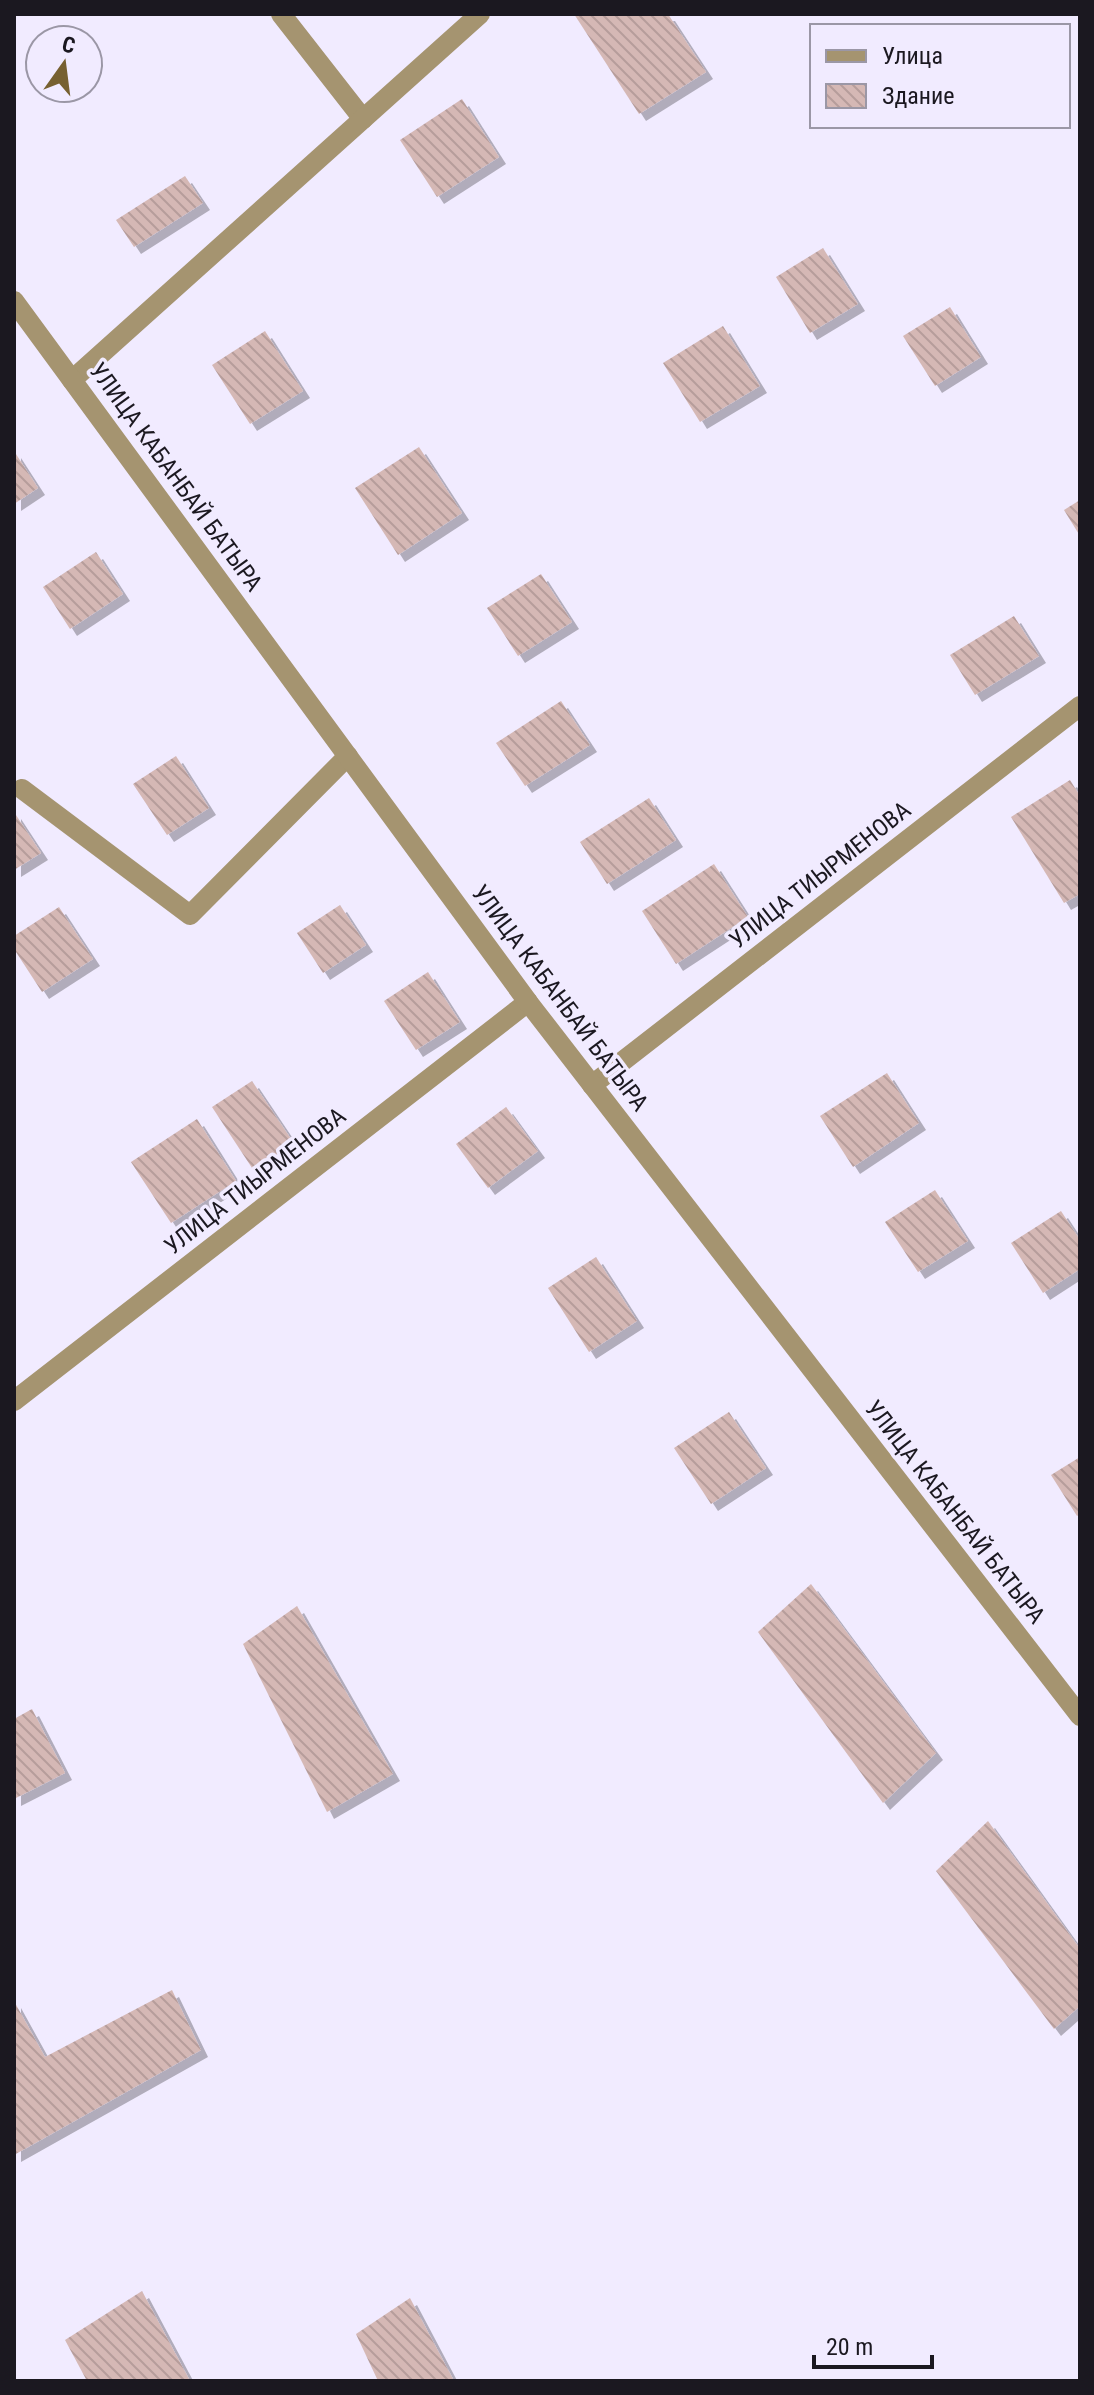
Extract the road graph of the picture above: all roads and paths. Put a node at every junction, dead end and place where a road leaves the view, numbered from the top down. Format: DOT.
graph roads {
  1 [pos="281,14"];
  2 [pos="480,14"];
  3 [pos="363,119"];
  4 [pos="14,301"];
  5 [pos="72,380"];
  6 [pos="1080,706"];
  7 [pos="348,756"];
  8 [pos="22,789"];
  9 [pos="528,1002"];
  10 [pos="592,1085"];
  11 [pos="14,1401"];
  12 [pos="1080,1716"];
  1 -- 3 [label="street"];
  2 -- 3 [label="street"];
  3 -- 5 [label="street"];
  4 -- 5 [label="street, УЛИЦА КАБАНБАЙ БАТЫРА"];
  5 -- 7 [label="street, УЛИЦА КАБАНБАЙ БАТЫРА"];
  6 -- 10 [label="street, УЛИЦА ТИЫРМЕНОВА"];
  7 -- 8 [label="street"];
  7 -- 9 [label="street, УЛИЦА КАБАНБАЙ БАТЫРА"];
  9 -- 10 [label="street, УЛИЦА КАБАНБАЙ БАТЫРА"];
  9 -- 11 [label="street, УЛИЦА ТИЫРМЕНОВА"];
  10 -- 12 [label="street, УЛИЦА КАБАНБАЙ БАТЫРА"];
}
